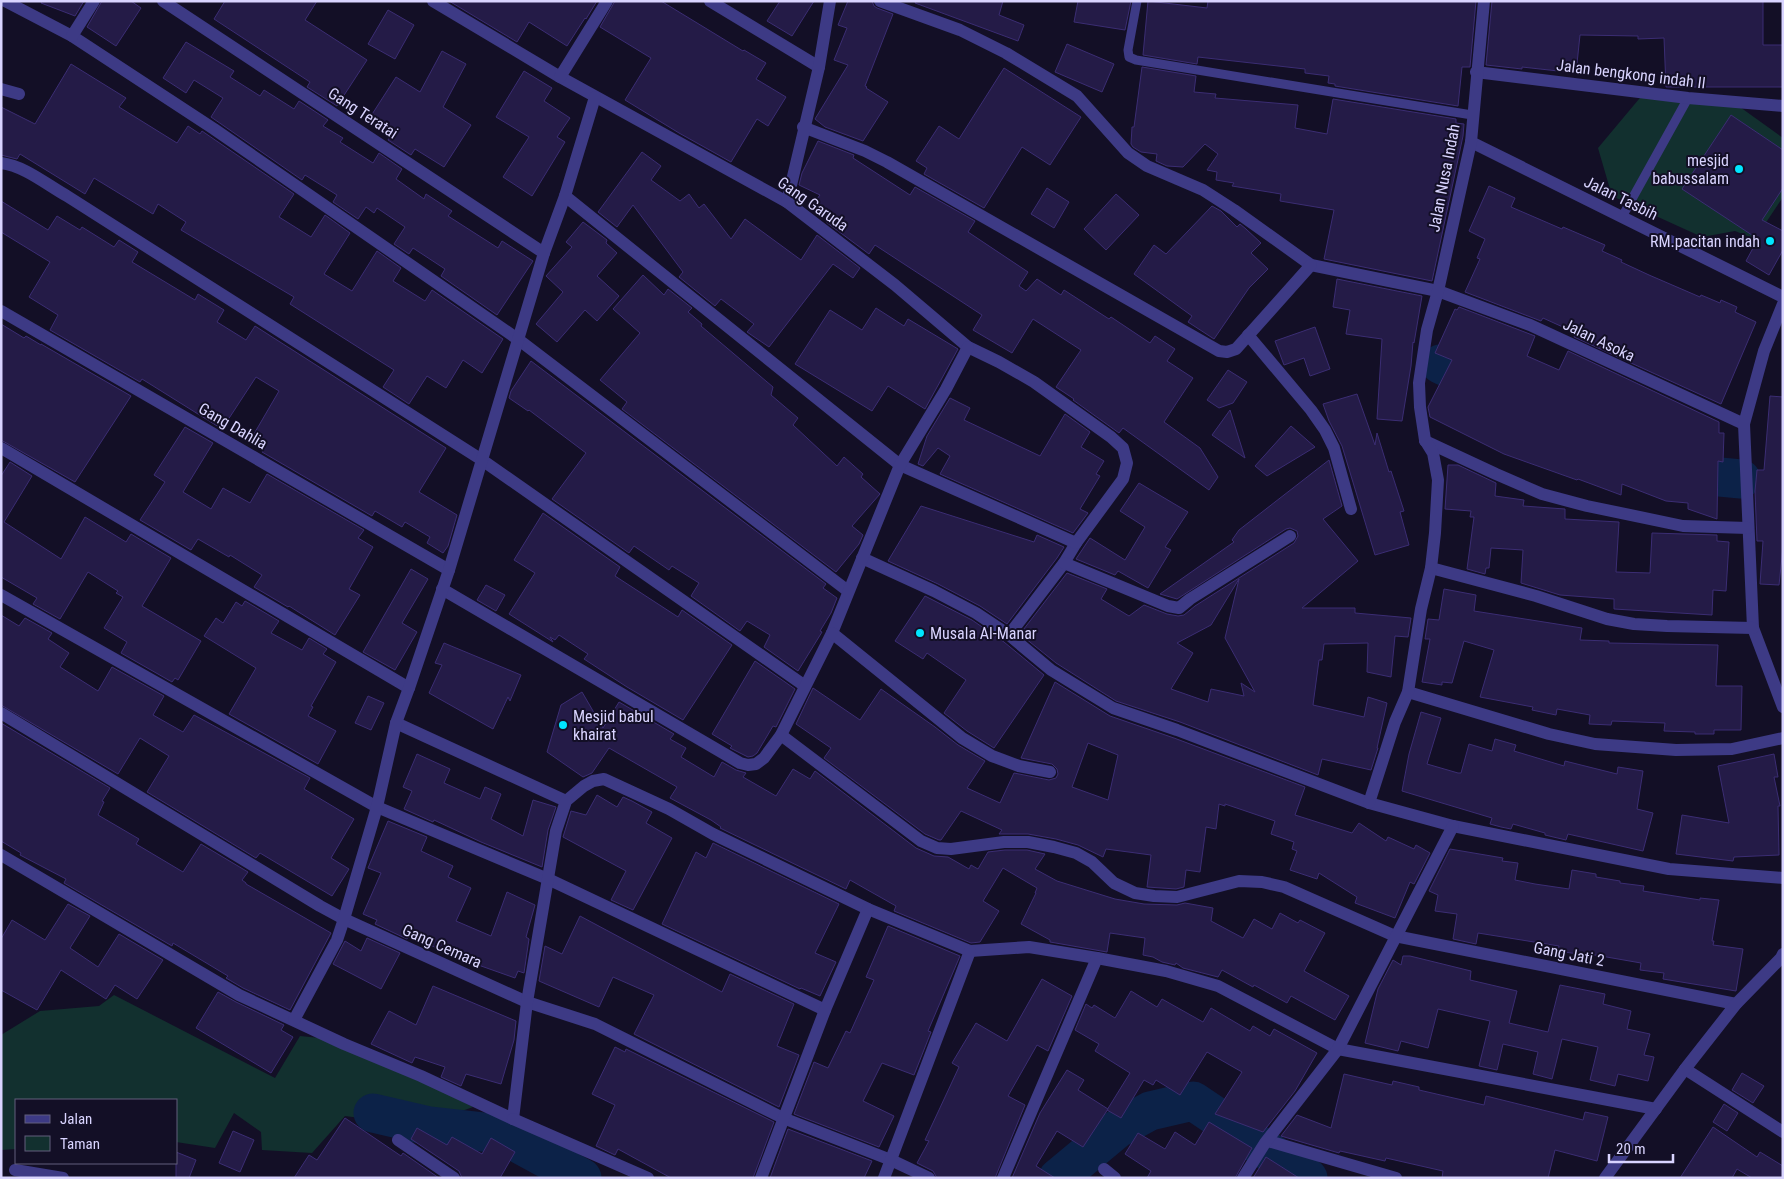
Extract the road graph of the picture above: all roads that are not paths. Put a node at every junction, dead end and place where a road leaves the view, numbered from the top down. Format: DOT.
graph roads {
  1 [pos="5,1"];
  2 [pos="94,1"];
  3 [pos="163,1"];
  4 [pos="433,1"];
  5 [pos="607,1"];
  6 [pos="710,1"];
  7 [pos="830,1"];
  8 [pos="880,1"];
  9 [pos="1137,1"];
  10 [pos="1484,1"];
  11 [pos="72,36"];
  12 [pos="819,67"];
  13 [pos="1476,72"];
  14 [pos="560,77"];
  15 [pos="1,88"];
  16 [pos="19,94"];
  17 [pos="596,97"];
  18 [pos="1688,98"];
  19 [pos="1783,106"];
  20 [pos="1472,116"];
  21 [pos="803,128"];
  22 [pos="1471,142"];
  23 [pos="1,163"];
  24 [pos="565,196"];
  25 [pos="787,202"];
  26 [pos="1622,217"];
  27 [pos="544,253"];
  28 [pos="1311,265"];
  29 [pos="1438,291"];
  30 [pos="1783,297"];
  31 [pos="1783,304"];
  32 [pos="1,311"];
  33 [pos="1248,335"];
  34 [pos="519,340"];
  35 [pos="968,347"];
  36 [pos="1744,424"];
  37 [pos="1424,440"];
  38 [pos="1,448"];
  39 [pos="482,460"];
  40 [pos="900,465"];
  41 [pos="1351,509"];
  42 [pos="1748,528"];
  43 [pos="1290,536"];
  44 [pos="1076,543"];
  45 [pos="862,558"];
  46 [pos="1064,563"];
  47 [pos="1432,568"];
  48 [pos="449,570"];
  49 [pos="442,589"];
  50 [pos="848,592"];
  51 [pos="1,595"];
  52 [pos="1753,628"];
  53 [pos="832,633"];
  54 [pos="1009,635"];
  55 [pos="806,686"];
  56 [pos="409,688"];
  57 [pos="1408,692"];
  58 [pos="1783,707"];
  59 [pos="1,713"];
  60 [pos="396,723"];
  61 [pos="781,735"];
  62 [pos="1783,738"];
  63 [pos="1050,772"];
  64 [pos="566,801"];
  65 [pos="1369,803"];
  66 [pos="377,806"];
  67 [pos="1453,826"];
  68 [pos="1,855"];
  69 [pos="1783,878"];
  70 [pos="548,879"];
  71 [pos="868,909"];
  72 [pos="344,919"];
  73 [pos="1395,936"];
  74 [pos="970,951"];
  75 [pos="1782,957"];
  76 [pos="1098,958"];
  77 [pos="527,1002"];
  78 [pos="1736,1004"];
  79 [pos="824,1010"];
  80 [pos="294,1020"];
  81 [pos="1338,1049"];
  82 [pos="1685,1069"];
  83 [pos="1656,1109"];
  84 [pos="783,1118"];
  85 [pos="513,1119"];
  86 [pos="1783,1132"];
  87 [pos="398,1140"];
  88 [pos="1266,1142"];
  89 [pos="890,1160"];
  90 [pos="1353,1167"];
  91 [pos="1104,1169"];
  92 [pos="15,1170"];
  93 [pos="63,1178"];
  94 [pos="454,1178"];
  95 [pos="648,1178"];
  96 [pos="761,1178"];
  97 [pos="884,1178"];
  98 [pos="929,1178"];
  99 [pos="1003,1178"];
  100 [pos="1115,1178"];
  101 [pos="1243,1178"];
  102 [pos="1364,1178"];
  103 [pos="1396,1178"];
  104 [pos="1605,1178"];
  1 -- 11 [label="street"];
  2 -- 11 [label="street"];
  3 -- 27 [label="street, Gang Teratai"];
  4 -- 14 [label="street, Gang Garuda"];
  5 -- 14 [label="street"];
  6 -- 12 [label="street"];
  7 -- 12 [label="street"];
  8 -- 28 [label="street"];
  9 -- 20 [label="lane"];
  10 -- 13 [label="street, Jalan Nusa Indah"];
  11 -- 34 [label="street"];
  12 -- 21 [label="street"];
  13 -- 18 [label="street, Jalan bengkong indah II"];
  13 -- 20 [label="street, Jalan Nusa Indah"];
  14 -- 17 [label="street, Gang Garuda"];
  15 -- 16 [label="street"];
  17 -- 24 [label="street"];
  17 -- 25 [label="street, Gang Garuda"];
  18 -- 19 [label="street, Jalan bengkong indah II"];
  18 -- 26 [label="lane"];
  20 -- 22 [label="street, Jalan Nusa Indah"];
  21 -- 25 [label="street"];
  21 -- 33 [label="street"];
  22 -- 26 [label="street, Jalan Tasbih"];
  22 -- 29 [label="street, Jalan Nusa Indah"];
  23 -- 39 [label="street"];
  24 -- 27 [label="street"];
  24 -- 40 [label="street"];
  25 -- 35 [label="street, Gang Garuda"];
  26 -- 30 [label="street, Jalan Tasbih"];
  27 -- 34 [label="street"];
  28 -- 29 [label="street, Jalan Asoka"];
  28 -- 33 [label="street"];
  29 -- 36 [label="street, Jalan Asoka"];
  29 -- 37 [label="street, Jalan Nusa Indah"];
  31 -- 36 [label="street"];
  32 -- 48 [label="street, Gang Dahlia"];
  33 -- 41 [label="street"];
  34 -- 39 [label="street"];
  34 -- 50 [label="street"];
  35 -- 40 [label="street"];
  35 -- 44 [label="street, Gang Garuda"];
  36 -- 42 [label="street"];
  37 -- 42 [label="street"];
  37 -- 47 [label="street, Jalan Nusa Indah"];
  38 -- 56 [label="street"];
  39 -- 48 [label="street"];
  39 -- 55 [label="street"];
  40 -- 44 [label="street"];
  40 -- 45 [label="street"];
  42 -- 52 [label="street"];
  43 -- 46 [label="street"];
  44 -- 46 [label="street, Gang Garuda"];
  45 -- 50 [label="street"];
  45 -- 54 [label="street"];
  46 -- 54 [label="street, Gang Garuda"];
  47 -- 52 [label="street"];
  47 -- 57 [label="street, Jalan Nusa Indah"];
  48 -- 49 [label="street"];
  49 -- 56 [label="street"];
  49 -- 61 [label="street"];
  50 -- 53 [label="street"];
  51 -- 66 [label="street"];
  52 -- 58 [label="street"];
  53 -- 55 [label="street"];
  53 -- 63 [label="street"];
  54 -- 65 [label="street"];
  55 -- 61 [label="street"];
  56 -- 60 [label="street"];
  57 -- 62 [label="street"];
  57 -- 65 [label="street, Jalan Nusa Indah"];
  59 -- 72 [label="street, Gang Cemara"];
  60 -- 64 [label="street"];
  60 -- 66 [label="street"];
  61 -- 73 [label="street, Gang Jati 2"];
  64 -- 70 [label="street"];
  64 -- 71 [label="street"];
  65 -- 67 [label="street"];
  66 -- 70 [label="street"];
  66 -- 72 [label="street"];
  67 -- 69 [label="street"];
  67 -- 73 [label="street"];
  68 -- 80 [label="street"];
  70 -- 77 [label="street"];
  70 -- 79 [label="street"];
  71 -- 74 [label="street"];
  71 -- 79 [label="street"];
  72 -- 77 [label="street, Gang Cemara"];
  72 -- 80 [label="street"];
  73 -- 78 [label="street, Gang Jati 2"];
  73 -- 81 [label="street"];
  74 -- 76 [label="street"];
  74 -- 89 [label="street"];
  75 -- 78 [label="street"];
  76 -- 81 [label="street"];
  76 -- 99 [label="street"];
  77 -- 84 [label="street, Gang Cemara"];
  77 -- 85 [label="street"];
  78 -- 82 [label="street"];
  79 -- 84 [label="street"];
  80 -- 85 [label="street"];
  81 -- 83 [label="street"];
  81 -- 88 [label="street"];
  82 -- 83 [label="street"];
  82 -- 86 [label="street"];
  83 -- 104 [label="street"];
  84 -- 89 [label="street, Gang Cemara"];
  84 -- 96 [label="street"];
  85 -- 95 [label="street"];
  87 -- 94 [label="street"];
  88 -- 90 [label="street"];
  88 -- 101 [label="street"];
  89 -- 97 [label="street"];
  89 -- 98 [label="street, Gang Cemara"];
  90 -- 102 [label="street"];
  90 -- 103 [label="street"];
  91 -- 100 [label="street"];
  92 -- 93 [label="street"];
}
